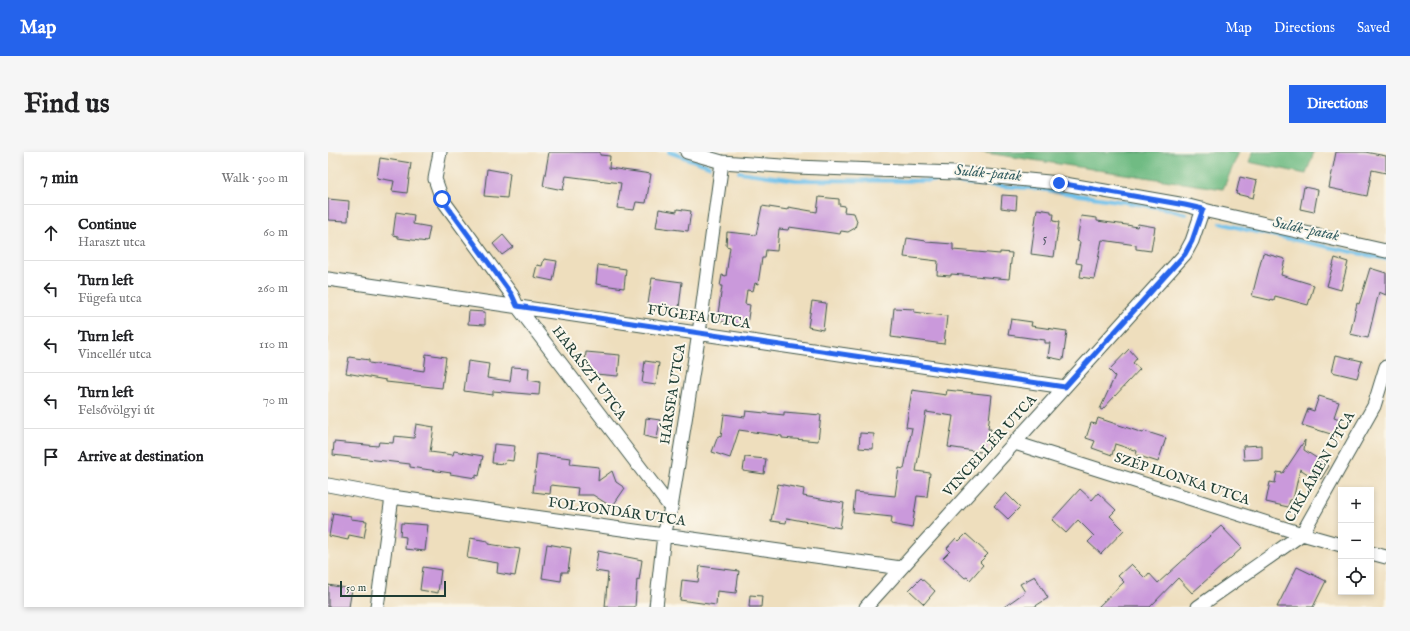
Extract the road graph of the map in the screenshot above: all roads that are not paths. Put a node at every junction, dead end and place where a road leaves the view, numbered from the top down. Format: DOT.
graph roads {
  1 [pos="440,152"];
  2 [pos="687,152"];
  3 [pos="722,162"];
  4 [pos="1203,209"];
  5 [pos="1386,251"];
  6 [pos="328,279"];
  7 [pos="517,306"];
  8 [pos="699,333"];
  9 [pos="1386,366"];
  10 [pos="1065,387"];
  11 [pos="1015,443"];
  12 [pos="328,485"];
  13 [pos="392,497"];
  14 [pos="671,508"];
  15 [pos="1302,534"];
  16 [pos="664,535"];
  17 [pos="1338,544"];
  18 [pos="1374,554"];
  19 [pos="1386,558"];
  20 [pos="901,568"];
  21 [pos="377,607"];
  22 [pos="656,607"];
  23 [pos="866,607"];
  24 [pos="1198,607"];
  1 -- 7 [label="street, HARASZT UTCA"];
  2 -- 3 [label="street"];
  3 -- 4 [label="street"];
  3 -- 8 [label="street, HÁRSFA UTCA"];
  4 -- 5 [label="street"];
  4 -- 10 [label="street, VINCELLÉR UTCA"];
  6 -- 7 [label="street, FÜGEFA UTCA"];
  7 -- 8 [label="street, FÜGEFA UTCA"];
  7 -- 14 [label="street, HARASZT UTCA"];
  8 -- 10 [label="street, FÜGEFA UTCA"];
  8 -- 14 [label="street, HÁRSFA UTCA"];
  9 -- 15 [label="street, CIKLÁMEN UTCA"];
  10 -- 11 [label="street, VINCELLÉR UTCA"];
  11 -- 15 [label="street, SZÉP ILONKA UTCA"];
  11 -- 20 [label="street, VINCELLÉR UTCA"];
  12 -- 13 [label="street, FOLYONDÁR UTCA"];
  13 -- 16 [label="street, FOLYONDÁR UTCA"];
  13 -- 21 [label="street"];
  14 -- 16 [label="street, HÁRSFA UTCA"];
  15 -- 17 [label="street, SZÉP ILONKA UTCA"];
  15 -- 24 [label="street, CIKLÁMEN UTCA"];
  16 -- 20 [label="street, FOLYONDÁR UTCA"];
  16 -- 22 [label="street, HÁRSFA UTCA"];
  18 -- 19 [label="street"];
  20 -- 23 [label="street, VINCELLÉR UTCA"];
}
